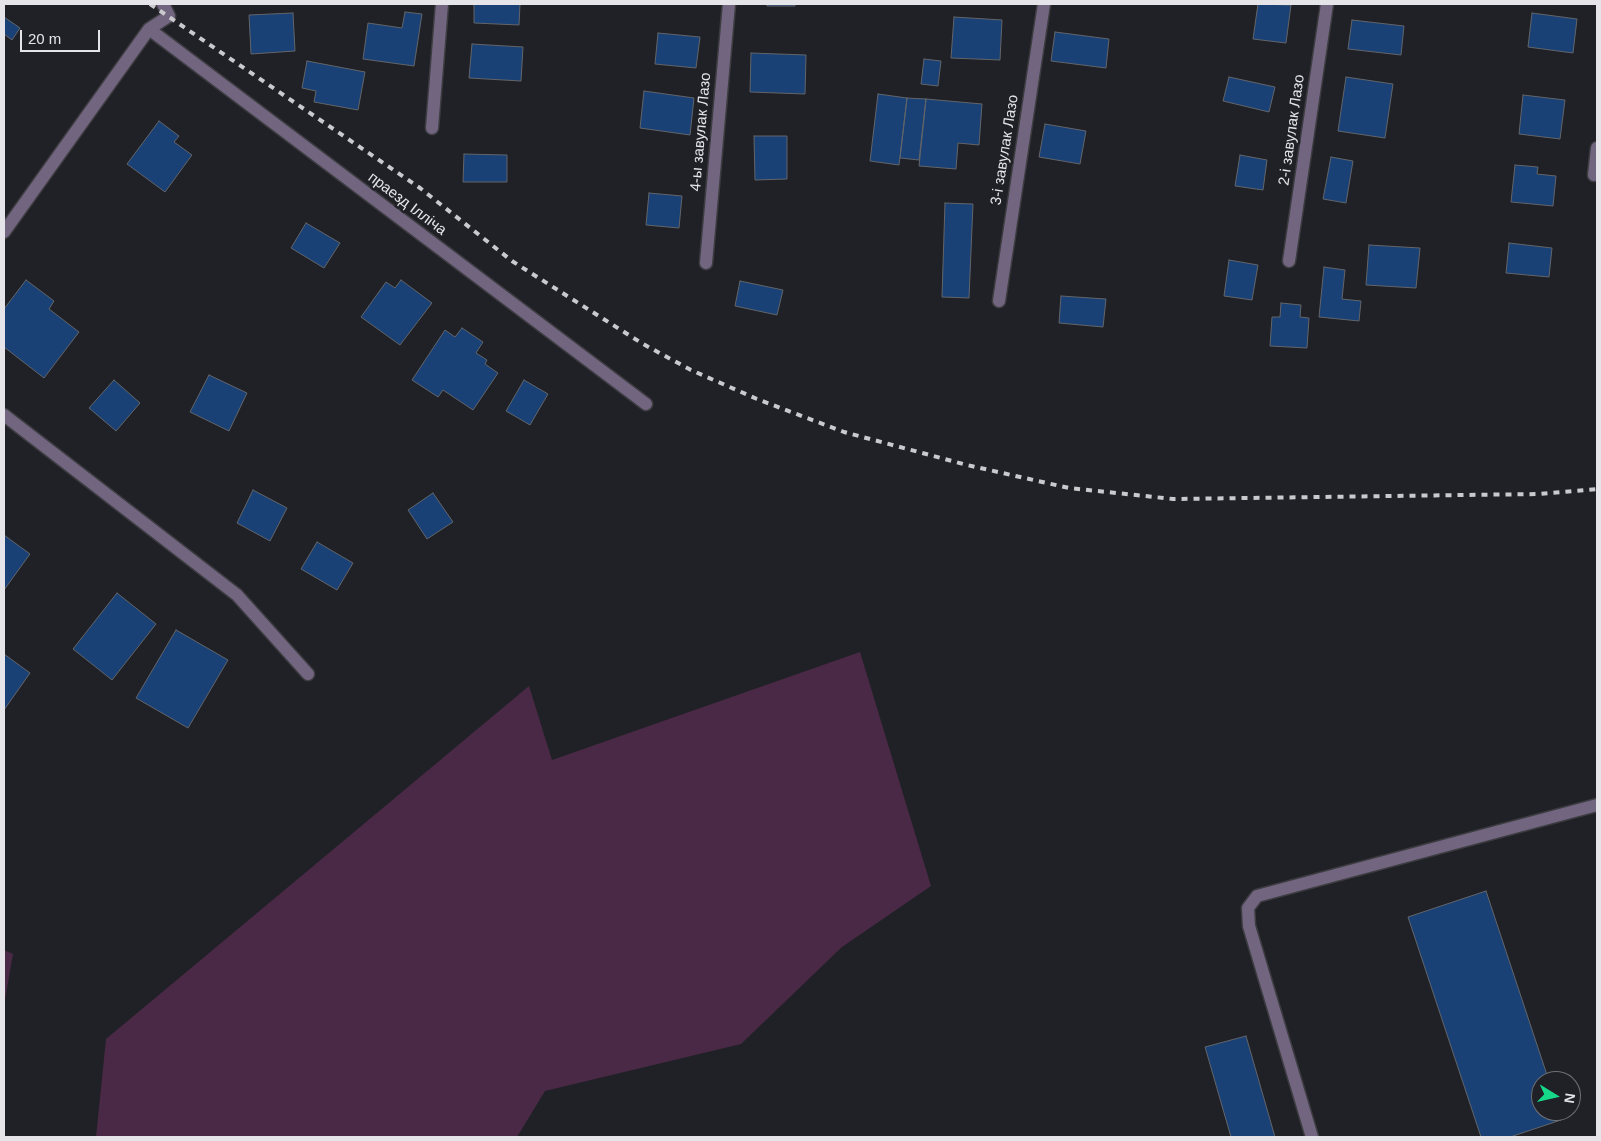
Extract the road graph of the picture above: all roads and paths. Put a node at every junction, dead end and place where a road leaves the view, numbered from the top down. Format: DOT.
graph roads {
  1 [pos="163,4"];
  2 [pos="442,4"];
  3 [pos="729,4"];
  4 [pos="1044,4"];
  5 [pos="1327,4"];
  6 [pos="149,29"];
  7 [pos="432,128"];
  8 [pos="1597,148"];
  9 [pos="1594,175"];
  10 [pos="4,232"];
  11 [pos="1289,261"];
  12 [pos="706,263"];
  13 [pos="998,301"];
  14 [pos="646,404"];
  15 [pos="4,415"];
  16 [pos="308,674"];
  17 [pos="1597,805"];
  18 [pos="1312,1137"];
  1 -- 6 [label="street"];
  2 -- 7 [label="street"];
  3 -- 12 [label="street, 4-ы завулак Лазо"];
  4 -- 13 [label="street, 3-і завулак Лазо"];
  5 -- 11 [label="street, 2-і завулак Лазо"];
  6 -- 10 [label="street"];
  6 -- 14 [label="street, праезд Ілліча"];
  8 -- 9 [label="street"];
  15 -- 16 [label="street"];
  17 -- 18 [label="street"];
}
